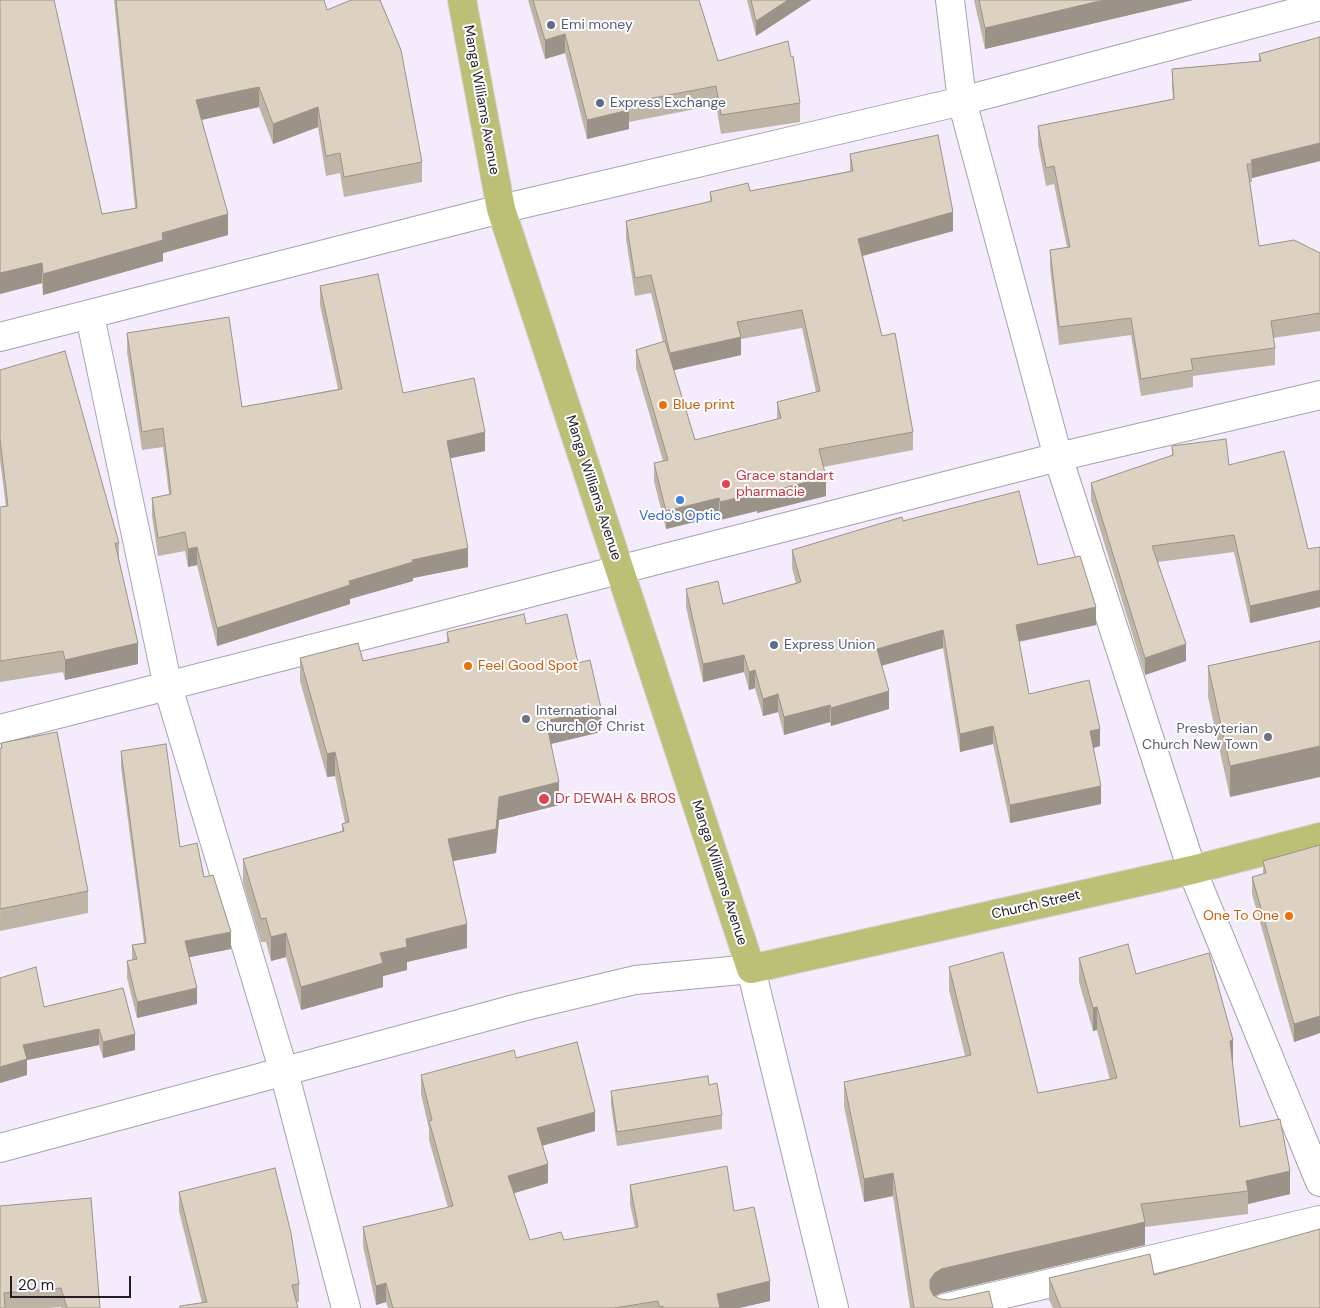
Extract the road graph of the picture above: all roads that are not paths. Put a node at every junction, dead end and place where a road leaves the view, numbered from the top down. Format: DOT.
graph roads {
  1 [pos="462,0"];
  2 [pos="950,0"];
  3 [pos="1320,6"];
  4 [pos="962,101"];
  5 [pos="501,208"];
  6 [pos="90,316"];
  7 [pos="0,337"];
  8 [pos="1320,395"];
  9 [pos="1058,456"];
  10 [pos="619,569"];
  11 [pos="168,687"];
  12 [pos="0,729"];
  13 [pos="1320,837"];
  14 [pos="1192,870"];
  15 [pos="751,969"];
  16 [pos="284,1072"];
  17 [pos="0,1148"];
  18 [pos="1320,1182"];
  19 [pos="1320,1220"];
  20 [pos="346,1308"];
  21 [pos="834,1308"];
  22 [pos="945,1308"];
  1 -- 5 [label="main road, Manga Williams Avenue"];
  2 -- 4 [label="street"];
  3 -- 4 [label="street"];
  4 -- 5 [label="street"];
  4 -- 9 [label="street"];
  5 -- 6 [label="street"];
  5 -- 10 [label="main road, Manga Williams Avenue"];
  6 -- 7 [label="street"];
  6 -- 11 [label="street"];
  8 -- 9 [label="street"];
  9 -- 10 [label="street"];
  9 -- 14 [label="street"];
  10 -- 11 [label="street"];
  10 -- 15 [label="main road, Manga Williams Avenue"];
  11 -- 12 [label="street"];
  11 -- 16 [label="street"];
  13 -- 14 [label="main road, Church Street"];
  14 -- 15 [label="main road, Church Street"];
  14 -- 18 [label="street"];
  15 -- 16 [label="street"];
  15 -- 21 [label="street"];
  16 -- 17 [label="street"];
  16 -- 20 [label="street"];
  19 -- 22 [label="street"];
}
